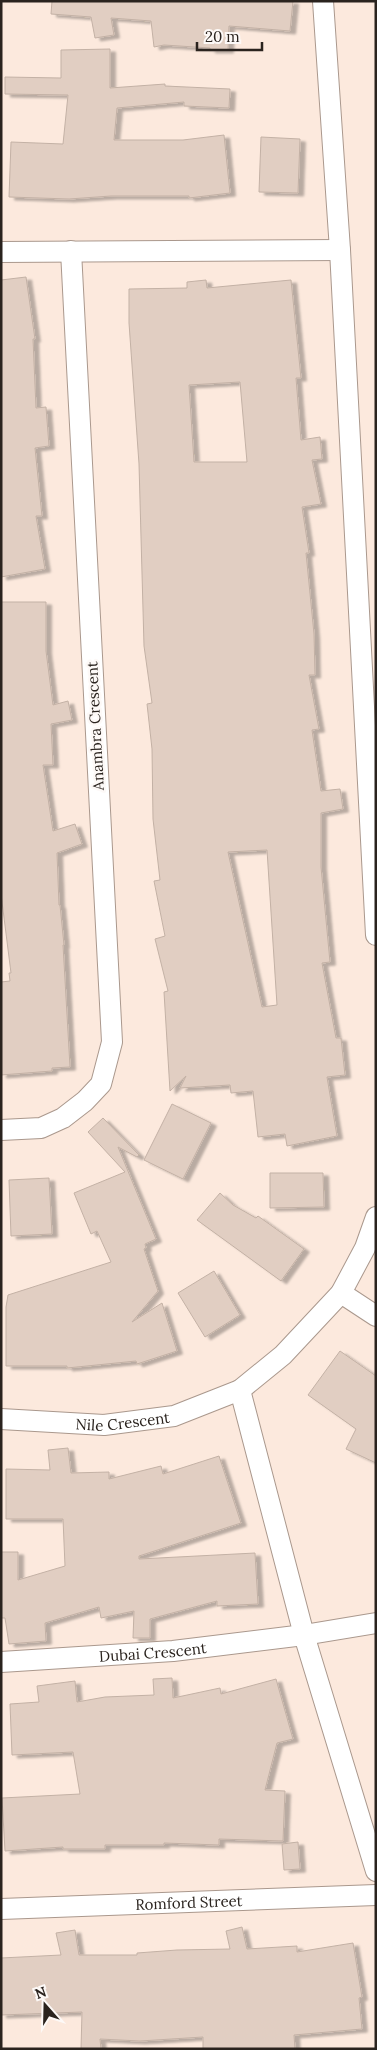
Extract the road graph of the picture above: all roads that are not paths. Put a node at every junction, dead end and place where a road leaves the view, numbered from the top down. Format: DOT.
graph roads {
  1 [pos="323,1"];
  2 [pos="340,250"];
  3 [pos="1,252"];
  4 [pos="71,252"];
  5 [pos="376,936"];
  6 [pos="1,1130"];
  7 [pos="376,1217"];
  8 [pos="341,1293"];
  9 [pos="376,1316"];
  10 [pos="240,1390"];
  11 [pos="1,1419"];
  12 [pos="376,1623"];
  13 [pos="304,1635"];
  14 [pos="1,1662"];
  15 [pos="376,1871"];
  16 [pos="376,1895"];
  17 [pos="1,1909"];
  1 -- 2 [label="street"];
  2 -- 4 [label="street"];
  2 -- 5 [label="street"];
  3 -- 4 [label="street"];
  4 -- 6 [label="street, Anambra Crescent"];
  7 -- 8 [label="street, Nile Crescent"];
  8 -- 9 [label="street"];
  8 -- 10 [label="street, Nile Crescent"];
  10 -- 11 [label="street, Nile Crescent"];
  10 -- 13 [label="street"];
  12 -- 13 [label="street, Dubai Crescent"];
  13 -- 14 [label="street, Dubai Crescent"];
  13 -- 15 [label="street"];
  16 -- 17 [label="street, Romford Street"];
}
